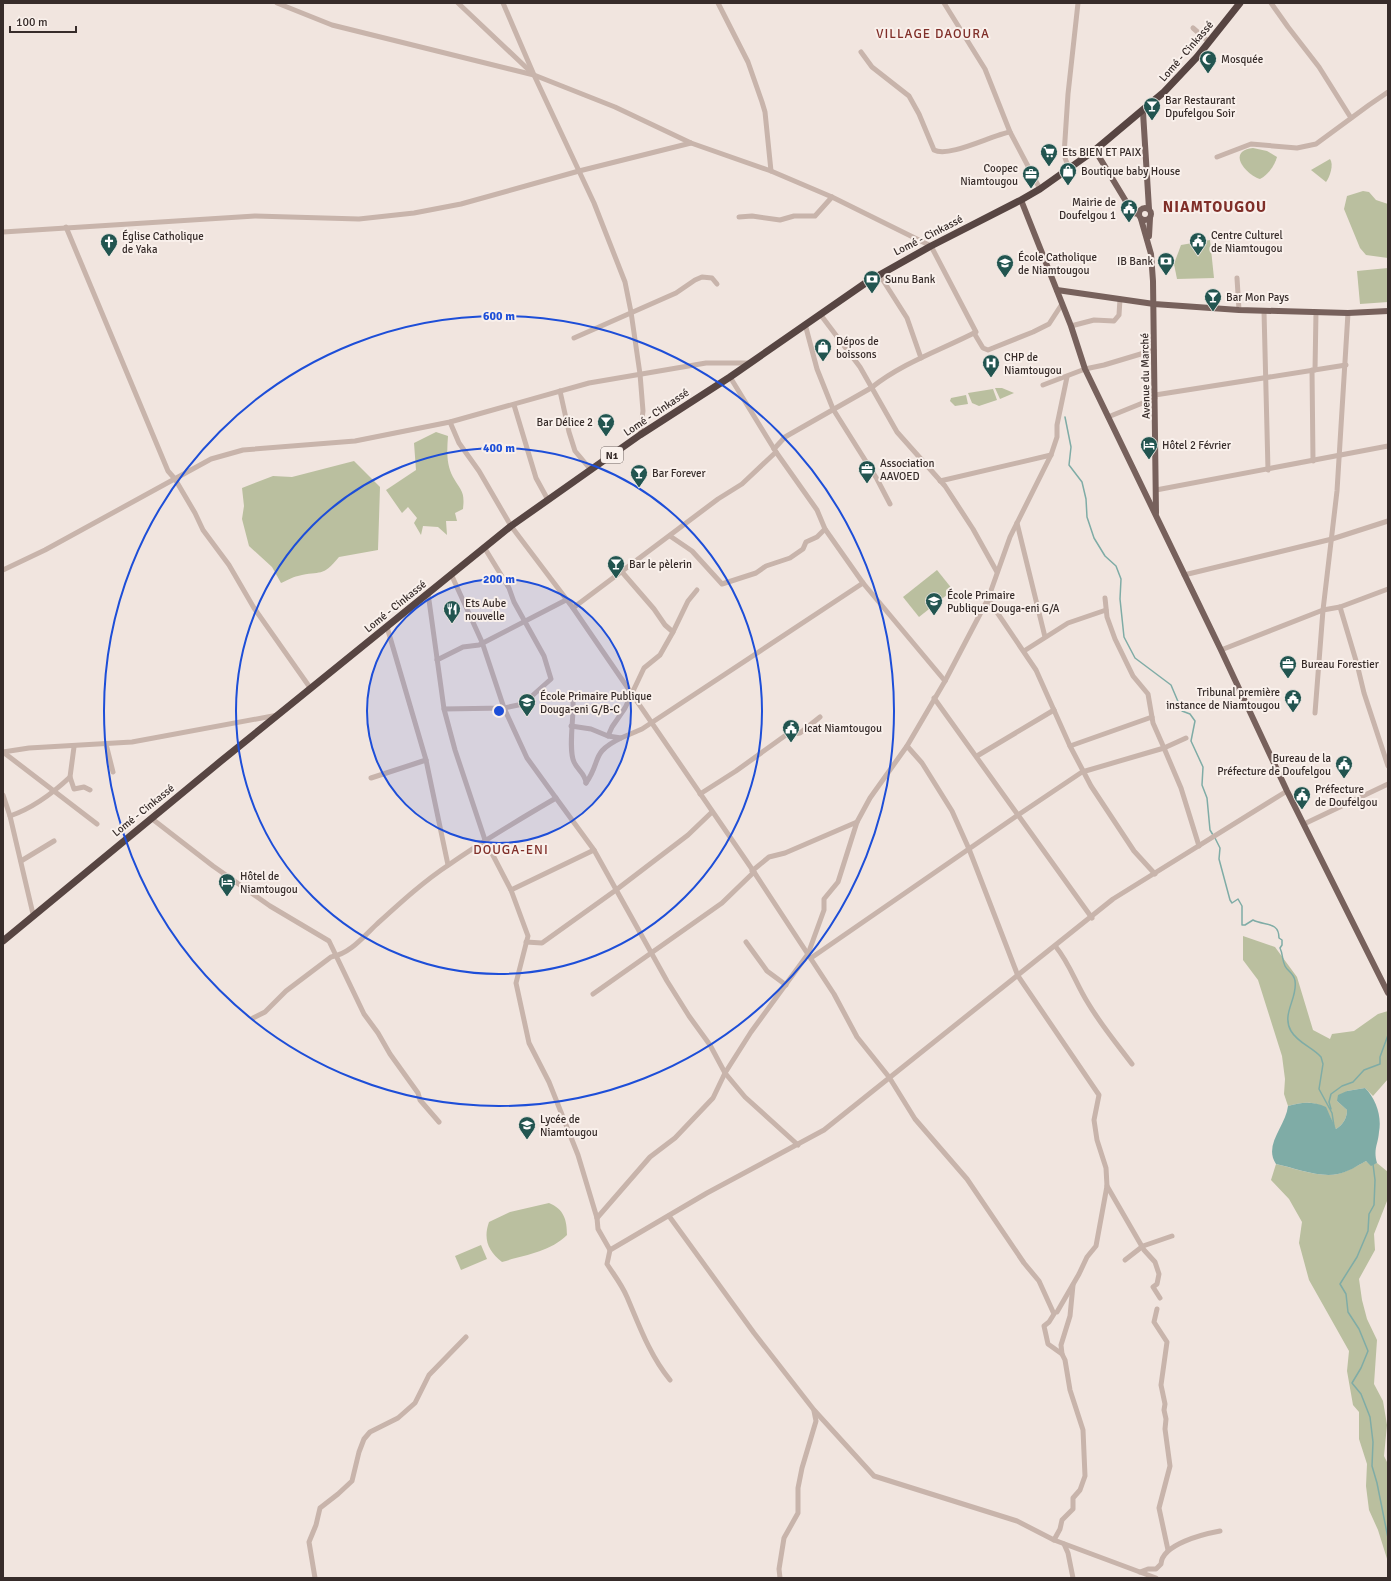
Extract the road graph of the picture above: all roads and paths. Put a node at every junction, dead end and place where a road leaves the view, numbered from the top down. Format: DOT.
graph roads {
  1 [pos="277,3"];
  2 [pos="458,3"];
  3 [pos="503,3"];
  4 [pos="718,3"];
  5 [pos="944,3"];
  6 [pos="1078,3"];
  7 [pos="1240,3"];
  8 [pos="1271,3"];
  9 [pos="1193,28"];
  10 [pos="1209,42"];
  11 [pos="861,52"];
  12 [pos="534,75"];
  13 [pos="1388,92"];
  14 [pos="1143,112"];
  15 [pos="1351,118"];
  16 [pos="1010,132"];
  17 [pos="691,143"];
  18 [pos="1095,150"];
  19 [pos="1217,157"];
  20 [pos="1069,168"];
  21 [pos="579,171"];
  22 [pos="771,171"];
  23 [pos="1040,189"];
  24 [pos="832,197"];
  25 [pos="1021,200"];
  26 [pos="1149,209"];
  27 [pos="738,217"];
  28 [pos="1140,217"];
  29 [pos="1150,218"];
  30 [pos="66,227"];
  31 [pos="3,232"];
  32 [pos="1148,240"];
  33 [pos="931,246"];
  34 [pos="879,274"];
  35 [pos="1236,278"];
  36 [pos="717,284"];
  37 [pos="1057,290"];
  38 [pos="1120,299"];
  39 [pos="1062,304"];
  40 [pos="1154,304"];
  41 [pos="1239,310"];
  42 [pos="1264,311"];
  43 [pos="1388,311"];
  44 [pos="631,312"];
  45 [pos="1316,312"];
  46 [pos="1348,313"];
  47 [pos="820,314"];
  48 [pos="805,324"];
  49 [pos="1071,326"];
  50 [pos="974,333"];
  51 [pos="574,338"];
  52 [pos="1154,350"];
  53 [pos="921,358"];
  54 [pos="748,363"];
  55 [pos="1346,365"];
  56 [pos="1085,369"];
  57 [pos="1314,370"];
  58 [pos="640,374"];
  59 [pos="730,377"];
  60 [pos="1067,377"];
  61 [pos="1265,377"];
  62 [pos="1043,385"];
  63 [pos="871,388"];
  64 [pos="560,391"];
  65 [pos="1155,396"];
  66 [pos="514,405"];
  67 [pos="833,409"];
  68 [pos="1108,418"];
  69 [pos="450,422"];
  70 [pos="640,435"];
  71 [pos="1388,446"];
  72 [pos="775,450"];
  73 [pos="1051,455"];
  74 [pos="1340,456"];
  75 [pos="1313,461"];
  76 [pos="591,470"];
  77 [pos="1268,470"];
  78 [pos="175,479"];
  79 [pos="940,481"];
  80 [pos="1156,490"];
  81 [pos="548,500"];
  82 [pos="890,504"];
  83 [pos="1156,513"];
  84 [pos="1388,521"];
  85 [pos="1017,523"];
  86 [pos="511,526"];
  87 [pos="825,529"];
  88 [pos="670,536"];
  89 [pos="1332,539"];
  90 [pos="484,547"];
  91 [pos="3,570"];
  92 [pos="622,572"];
  93 [pos="997,572"];
  94 [pos="451,574"];
  95 [pos="1184,575"];
  96 [pos="863,583"];
  97 [pos="1388,589"];
  98 [pos="698,590"];
  99 [pos="428,593"];
  100 [pos="1105,598"];
  101 [pos="988,599"];
  102 [pos="566,600"];
  103 [pos="1340,607"];
  104 [pos="573,608"];
  105 [pos="1106,610"];
  106 [pos="1323,610"];
  107 [pos="525,622"];
  108 [pos="387,627"];
  109 [pos="673,632"];
  110 [pos="1045,637"];
  111 [pos="482,642"];
  112 [pos="1221,650"];
  113 [pos="1024,651"];
  114 [pos="437,660"];
  115 [pos="945,680"];
  116 [pos="311,689"];
  117 [pos="631,695"];
  118 [pos="934,698"];
  119 [pos="573,702"];
  120 [pos="504,708"];
  121 [pos="444,709"];
  122 [pos="1054,710"];
  123 [pos="1315,713"];
  124 [pos="279,714"];
  125 [pos="1152,717"];
  126 [pos="820,718"];
  127 [pos="651,724"];
  128 [pos="571,726"];
  129 [pos="608,736"];
  130 [pos="621,738"];
  131 [pos="1186,738"];
  132 [pos="106,744"];
  133 [pos="907,746"];
  134 [pos="1070,746"];
  135 [pos="74,747"];
  136 [pos="1164,748"];
  137 [pos="3,752"];
  138 [pos="977,756"];
  139 [pos="426,760"];
  140 [pos="1388,766"];
  141 [pos="113,772"];
  142 [pos="1082,772"];
  143 [pos="70,777"];
  144 [pos="371,778"];
  145 [pos="1388,784"];
  146 [pos="90,790"];
  147 [pos="1287,791"];
  148 [pos="54,792"];
  149 [pos="700,794"];
  150 [pos="3,795"];
  151 [pos="556,798"];
  152 [pos="712,812"];
  153 [pos="1018,815"];
  154 [pos="10,816"];
  155 [pos="151,818"];
  156 [pos="857,822"];
  157 [pos="97,824"];
  158 [pos="1304,824"];
  159 [pos="485,840"];
  160 [pos="54,841"];
  161 [pos="1199,846"];
  162 [pos="969,849"];
  163 [pos="594,850"];
  164 [pos="21,861"];
  165 [pos="448,865"];
  166 [pos="753,871"];
  167 [pos="1154,874"];
  168 [pos="511,890"];
  169 [pos="616,890"];
  170 [pos="33,914"];
  171 [pos="1092,918"];
  172 [pos="3,941"];
  173 [pos="526,942"];
  174 [pos="746,942"];
  175 [pos="1056,947"];
  176 [pos="652,953"];
  177 [pos="337,956"];
  178 [pos="809,956"];
  179 [pos="1018,976"];
  180 [pos="786,985"];
  181 [pos="1388,993"];
  182 [pos="593,994"];
  183 [pos="253,1018"];
  184 [pos="1132,1064"];
  185 [pos="726,1073"];
  186 [pos="889,1077"];
  187 [pos="439,1122"];
  188 [pos="798,1145"];
  189 [pos="1107,1186"];
  190 [pos="669,1216"];
  191 [pos="597,1218"];
  192 [pos="1172,1236"];
  193 [pos="1143,1246"];
  194 [pos="610,1250"];
  195 [pos="1125,1260"];
  196 [pos="1073,1284"];
  197 [pos="1160,1298"];
  198 [pos="1157,1309"];
  199 [pos="1057,1312"];
  200 [pos="466,1337"];
  201 [pos="1062,1354"];
  202 [pos="670,1380"];
  203 [pos="814,1410"];
  204 [pos="1220,1531"];
  205 [pos="1054,1540"];
  206 [pos="1064,1544"];
  207 [pos="1168,1550"];
  208 [pos="1140,1572"];
  209 [pos="315,1578"];
  210 [pos="780,1578"];
  211 [pos="1073,1578"];
  212 [pos="1156,1578"];
  1 -- 12 [label="street"];
  2 -- 12 [label="street"];
  3 -- 12 [label="street"];
  4 -- 22 [label="street"];
  5 -- 16 [label="street"];
  6 -- 20 [label="street"];
  7 -- 10 [label="highway, Lomé - Cinkassé / N1"];
  8 -- 15 [label="street"];
  9 -- 10 [label="street"];
  10 -- 14 [label="highway, Lomé - Cinkassé / N1"];
  11 -- 16 [label="street"];
  12 -- 17 [label="street"];
  12 -- 21 [label="street"];
  13 -- 15 [label="street"];
  14 -- 18 [label="highway, Lomé - Cinkassé / N1"];
  14 -- 26 [label="main road"];
  15 -- 19 [label="street"];
  16 -- 23 [label="street"];
  17 -- 21 [label="street"];
  17 -- 22 [label="street"];
  18 -- 20 [label="highway, Lomé - Cinkassé / N1"];
  18 -- 28 [label="main road"];
  20 -- 23 [label="highway, Lomé - Cinkassé / N1"];
  21 -- 30 [label="street"];
  21 -- 44 [label="street"];
  22 -- 24 [label="street"];
  23 -- 25 [label="highway, Lomé - Cinkassé / N1"];
  24 -- 27 [label="street"];
  24 -- 33 [label="street"];
  25 -- 33 [label="highway, Lomé - Cinkassé / N1"];
  25 -- 37 [label="main road"];
  26 -- 28 [label="main road"];
  26 -- 29 [label="main road"];
  28 -- 29 [label="main road"];
  28 -- 32 [label="main road, Avenue du Marché"];
  29 -- 32 [label="main road, Avenue du Marché"];
  30 -- 31 [label="street"];
  30 -- 78 [label="street"];
  32 -- 40 [label="main road, Avenue du Marché"];
  33 -- 34 [label="highway, Lomé - Cinkassé / N1"];
  33 -- 50 [label="street"];
  34 -- 47 [label="highway, Lomé - Cinkassé / N1"];
  34 -- 53 [label="street"];
  35 -- 41 [label="street"];
  36 -- 44 [label="street"];
  37 -- 38 [label="main road"];
  37 -- 39 [label="main road"];
  38 -- 40 [label="main road"];
  38 -- 49 [label="street"];
  39 -- 49 [label="main road"];
  39 -- 50 [label="street"];
  40 -- 41 [label="main road"];
  40 -- 52 [label="main road, Avenue du Marché"];
  41 -- 42 [label="main road"];
  42 -- 45 [label="main road"];
  42 -- 61 [label="street"];
  43 -- 46 [label="main road"];
  44 -- 51 [label="street"];
  44 -- 58 [label="street"];
  45 -- 46 [label="main road"];
  45 -- 57 [label="street"];
  46 -- 55 [label="street"];
  47 -- 48 [label="highway, Lomé - Cinkassé / N1"];
  47 -- 63 [label="street"];
  48 -- 54 [label="highway, Lomé - Cinkassé / N1"];
  48 -- 67 [label="street"];
  49 -- 56 [label="main road"];
  50 -- 53 [label="street"];
  52 -- 56 [label="street"];
  52 -- 65 [label="main road, Avenue du Marché"];
  53 -- 63 [label="street"];
  54 -- 58 [label="street"];
  54 -- 59 [label="highway, Lomé - Cinkassé / N1"];
  55 -- 57 [label="street"];
  55 -- 74 [label="street"];
  56 -- 60 [label="street"];
  56 -- 68 [label="main road"];
  57 -- 61 [label="street"];
  57 -- 75 [label="street"];
  58 -- 64 [label="street"];
  58 -- 70 [label="street"];
  59 -- 70 [label="highway, Lomé - Cinkassé / N1"];
  59 -- 72 [label="street"];
  60 -- 62 [label="street"];
  60 -- 73 [label="street"];
  61 -- 65 [label="street"];
  61 -- 77 [label="street"];
  63 -- 67 [label="street"];
  63 -- 79 [label="street"];
  64 -- 66 [label="street"];
  64 -- 76 [label="street"];
  65 -- 68 [label="street"];
  65 -- 80 [label="main road, Avenue du Marché"];
  66 -- 69 [label="street"];
  66 -- 81 [label="street"];
  67 -- 72 [label="street"];
  67 -- 82 [label="street"];
  68 -- 83 [label="main road"];
  69 -- 78 [label="street"];
  69 -- 86 [label="street"];
  70 -- 76 [label="highway, Lomé - Cinkassé / N1"];
  71 -- 74 [label="street"];
  72 -- 87 [label="street"];
  72 -- 88 [label="street"];
  73 -- 79 [label="street"];
  73 -- 85 [label="street"];
  74 -- 75 [label="street"];
  74 -- 89 [label="street"];
  75 -- 77 [label="street"];
  76 -- 81 [label="highway, Lomé - Cinkassé / N1"];
  77 -- 80 [label="street"];
  78 -- 91 [label="street"];
  78 -- 116 [label="street"];
  79 -- 93 [label="street"];
  80 -- 83 [label="main road, Avenue du Marché"];
  81 -- 86 [label="highway, Lomé - Cinkassé / N1"];
  83 -- 95 [label="main road"];
  84 -- 89 [label="street"];
  85 -- 93 [label="street"];
  85 -- 110 [label="street"];
  86 -- 90 [label="highway, Lomé - Cinkassé / N1"];
  86 -- 102 [label="street"];
  87 -- 88 [label="street"];
  87 -- 96 [label="street"];
  88 -- 92 [label="street"];
  89 -- 95 [label="street"];
  89 -- 106 [label="street"];
  90 -- 94 [label="highway, Lomé - Cinkassé / N1"];
  90 -- 107 [label="street"];
  92 -- 104 [label="street"];
  92 -- 109 [label="street"];
  93 -- 101 [label="street"];
  94 -- 99 [label="highway, Lomé - Cinkassé / N1"];
  94 -- 111 [label="street"];
  95 -- 112 [label="main road"];
  96 -- 115 [label="street"];
  96 -- 127 [label="street"];
  97 -- 103 [label="street"];
  98 -- 109 [label="street"];
  99 -- 108 [label="highway, Lomé - Cinkassé / N1"];
  99 -- 114 [label="street"];
  100 -- 105 [label="street"];
  101 -- 113 [label="street"];
  101 -- 115 [label="street"];
  102 -- 104 [label="street"];
  102 -- 107 [label="street"];
  103 -- 106 [label="street"];
  103 -- 140 [label="street"];
  104 -- 117 [label="street"];
  105 -- 110 [label="street"];
  105 -- 125 [label="street"];
  106 -- 112 [label="street"];
  106 -- 123 [label="street"];
  107 -- 111 [label="street"];
  107 -- 120 [label="street"];
  108 -- 116 [label="highway, Lomé - Cinkassé / N1"];
  108 -- 139 [label="street"];
  109 -- 117 [label="street"];
  110 -- 113 [label="street"];
  111 -- 114 [label="street"];
  111 -- 120 [label="street"];
  112 -- 147 [label="main road"];
  113 -- 122 [label="street"];
  114 -- 121 [label="street"];
  115 -- 118 [label="street"];
  116 -- 124 [label="highway, Lomé - Cinkassé / N1"];
  117 -- 127 [label="street"];
  117 -- 129 [label="street"];
  118 -- 133 [label="street"];
  118 -- 138 [label="street"];
  119 -- 128 [label="street"];
  120 -- 121 [label="street"];
  120 -- 151 [label="street"];
  121 -- 159 [label="street"];
  122 -- 134 [label="street"];
  122 -- 138 [label="street"];
  124 -- 132 [label="street"];
  124 -- 155 [label="highway, Lomé - Cinkassé / N1"];
  125 -- 134 [label="street"];
  125 -- 136 [label="street"];
  126 -- 149 [label="street"];
  127 -- 130 [label="street"];
  127 -- 149 [label="street"];
  128 -- 129 [label="street"];
  128 -- 130 [label="street"];
  129 -- 130 [label="street"];
  131 -- 136 [label="street"];
  132 -- 135 [label="street"];
  132 -- 141 [label="street"];
  133 -- 156 [label="street"];
  133 -- 162 [label="street"];
  134 -- 142 [label="street"];
  135 -- 137 [label="street"];
  135 -- 143 [label="street"];
  136 -- 142 [label="street"];
  136 -- 161 [label="street"];
  137 -- 148 [label="street"];
  138 -- 153 [label="street"];
  139 -- 144 [label="street"];
  139 -- 165 [label="street"];
  142 -- 153 [label="street"];
  142 -- 167 [label="street"];
  143 -- 146 [label="street"];
  143 -- 148 [label="street"];
  145 -- 158 [label="street"];
  147 -- 158 [label="main road"];
  147 -- 161 [label="street"];
  148 -- 154 [label="street"];
  148 -- 157 [label="street"];
  149 -- 152 [label="street"];
  150 -- 154 [label="street"];
  151 -- 159 [label="street"];
  151 -- 163 [label="street"];
  152 -- 166 [label="street"];
  152 -- 169 [label="street"];
  153 -- 162 [label="street"];
  153 -- 171 [label="street"];
  154 -- 164 [label="street"];
  155 -- 170 [label="highway, Lomé - Cinkassé / N1"];
  155 -- 177 [label="street"];
  156 -- 166 [label="street"];
  156 -- 178 [label="street"];
  158 -- 181 [label="main road"];
  159 -- 165 [label="street"];
  159 -- 168 [label="street"];
  160 -- 164 [label="street"];
  161 -- 167 [label="street"];
  162 -- 178 [label="street"];
  162 -- 179 [label="street"];
  163 -- 168 [label="street"];
  163 -- 169 [label="street"];
  164 -- 170 [label="street"];
  165 -- 177 [label="street"];
  166 -- 176 [label="street"];
  166 -- 178 [label="street"];
  167 -- 171 [label="street"];
  168 -- 173 [label="street"];
  169 -- 173 [label="street"];
  169 -- 176 [label="street"];
  170 -- 172 [label="highway, Lomé - Cinkassé / N1"];
  171 -- 175 [label="street"];
  173 -- 191 [label="street"];
  174 -- 180 [label="street"];
  175 -- 179 [label="street"];
  175 -- 184 [label="street"];
  176 -- 182 [label="street"];
  176 -- 185 [label="street"];
  177 -- 183 [label="street"];
  177 -- 187 [label="street"];
  178 -- 180 [label="street"];
  178 -- 186 [label="street"];
  179 -- 186 [label="street"];
  179 -- 189 [label="street"];
  180 -- 185 [label="street"];
  185 -- 188 [label="street"];
  185 -- 191 [label="street"];
  186 -- 188 [label="street"];
  186 -- 201 [label="street"];
  188 -- 190 [label="street"];
  189 -- 193 [label="street"];
  189 -- 196 [label="street"];
  190 -- 194 [label="street"];
  190 -- 203 [label="street"];
  191 -- 194 [label="street"];
  192 -- 193 [label="street"];
  193 -- 195 [label="street"];
  193 -- 197 [label="street"];
  194 -- 202 [label="street"];
  196 -- 199 [label="street"];
  196 -- 201 [label="street"];
  198 -- 207 [label="street"];
  200 -- 209 [label="street"];
  201 -- 205 [label="street"];
  203 -- 205 [label="street"];
  203 -- 210 [label="street"];
  204 -- 207 [label="street"];
  205 -- 206 [label="street"];
  206 -- 208 [label="street"];
  206 -- 211 [label="street"];
  207 -- 208 [label="street"];
  208 -- 212 [label="street"];
}
